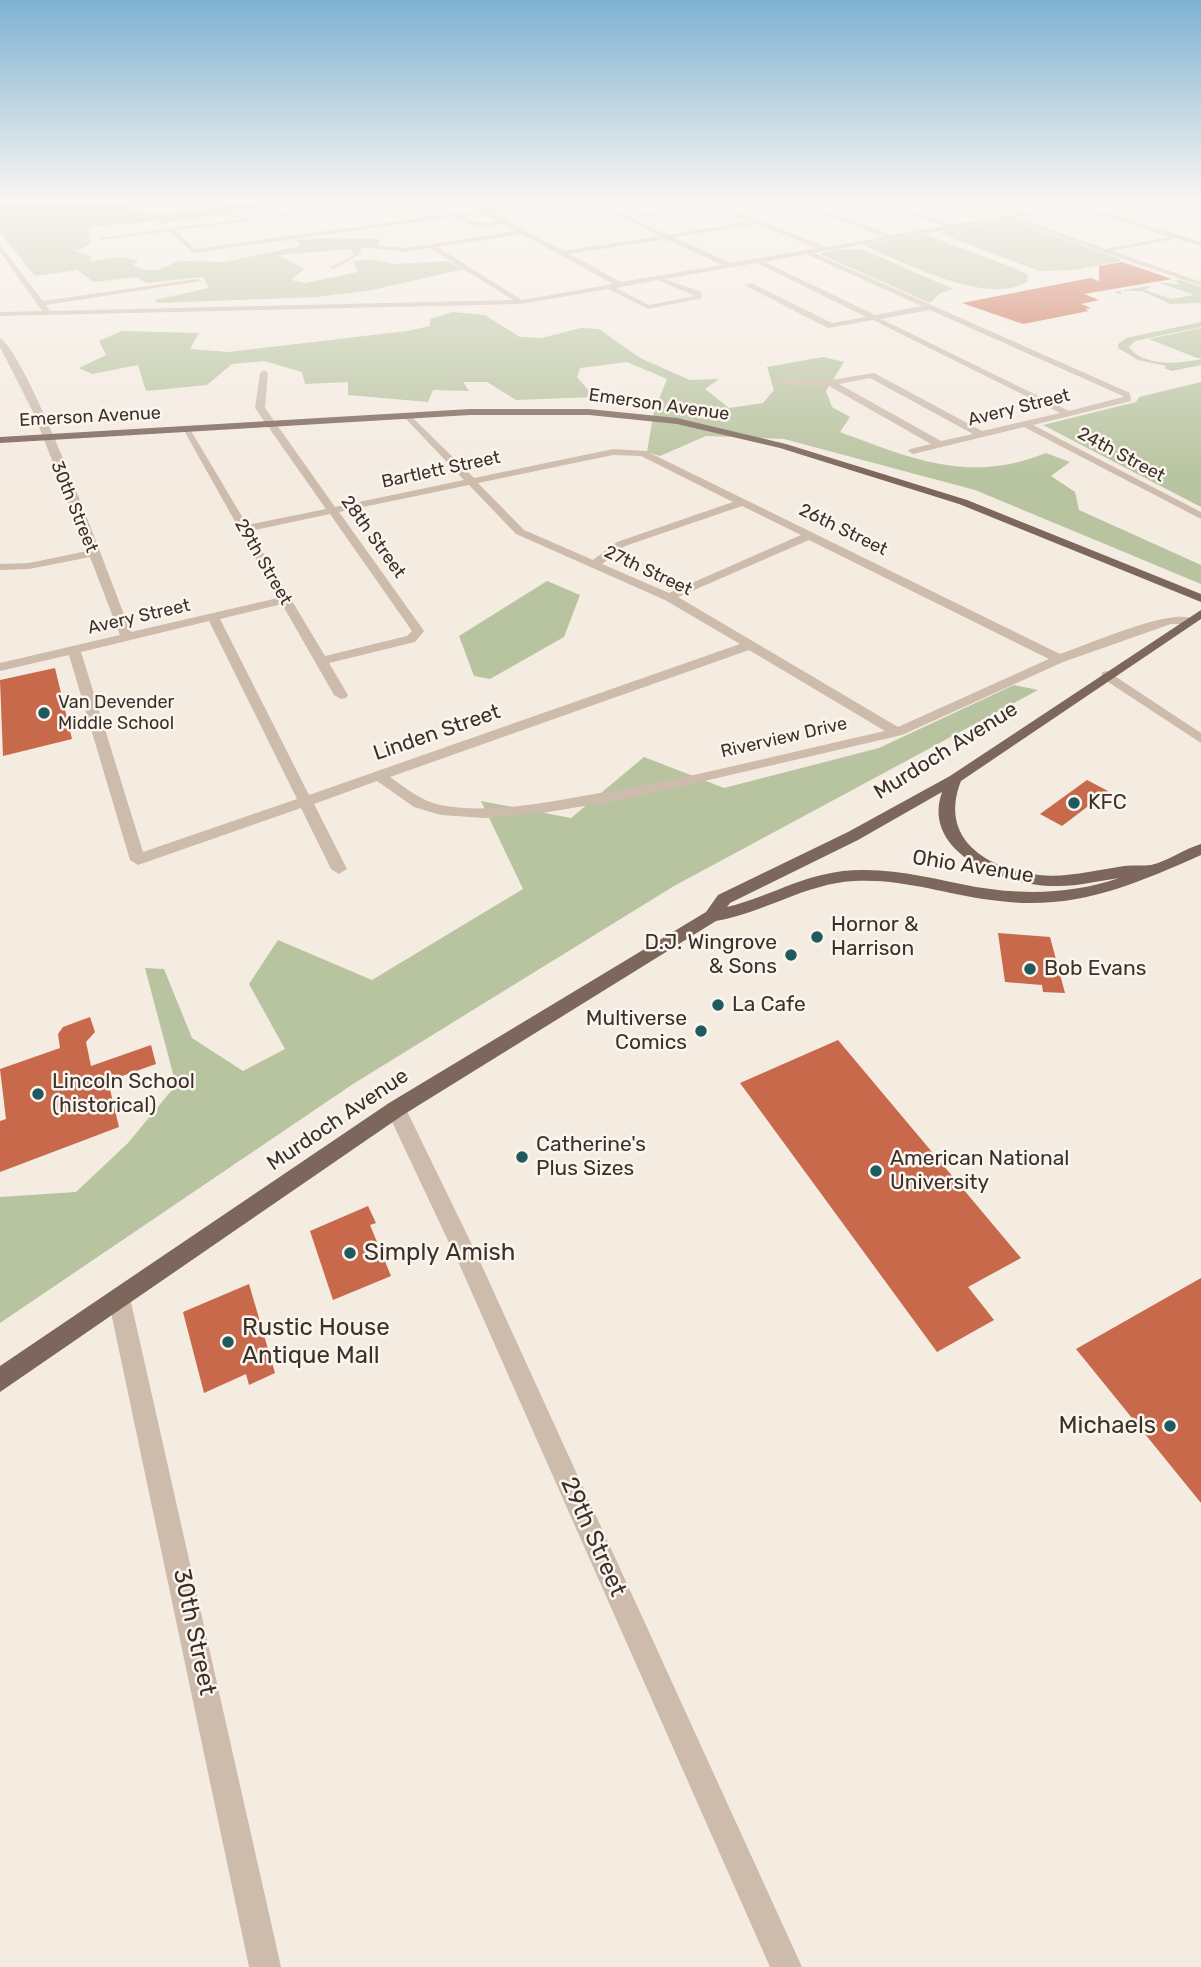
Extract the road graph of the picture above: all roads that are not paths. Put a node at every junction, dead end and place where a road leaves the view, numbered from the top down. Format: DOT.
graph roads {
  1 [pos="34,293"];
  2 [pos="113,293"];
  3 [pos="506,293"];
  4 [pos="575,293"];
  5 [pos="620,293"];
  6 [pos="695,293"];
  7 [pos="764,293"];
  8 [pos="822,293"];
  9 [pos="899,293"];
  10 [pos="521,302"];
  11 [pos="41,303"];
  12 [pos="931,307"];
  13 [pos="47,312"];
  14 [pos="0,314"];
  15 [pos="873,318"];
  16 [pos="0,340"];
  17 [pos="264,373"];
  18 [pos="779,382"];
  19 [pos="831,383"];
  20 [pos="1069,414"];
  21 [pos="408,416"];
  22 [pos="271,424"];
  23 [pos="1025,424"];
  24 [pos="185,429"];
  25 [pos="982,435"];
  26 [pos="46,437"];
  27 [pos="0,440"];
  28 [pos="940,445"];
  29 [pos="913,452"];
  30 [pos="605,454"];
  31 [pos="471,482"];
  32 [pos="743,502"];
  33 [pos="332,510"];
  34 [pos="1201,516"];
  35 [pos="244,529"];
  36 [pos="811,535"];
  37 [pos="93,553"];
  38 [pos="594,564"];
  39 [pos="0,567"];
  40 [pos="669,597"];
  41 [pos="1201,598"];
  42 [pos="285,600"];
  43 [pos="213,617"];
  44 [pos="1195,617"];
  45 [pos="127,637"];
  46 [pos="750,645"];
  47 [pos="74,650"];
  48 [pos="1059,659"];
  49 [pos="321,661"];
  50 [pos="0,667"];
  51 [pos="1107,675"];
  52 [pos="341,695"];
  53 [pos="897,732"];
  54 [pos="1201,739"];
  55 [pos="379,776"];
  56 [pos="955,779"];
  57 [pos="305,802"];
  58 [pos="853,836"];
  59 [pos="1201,849"];
  60 [pos="339,869"];
  61 [pos="1155,870"];
  62 [pos="844,876"];
  63 [pos="812,881"];
  64 [pos="712,916"];
  65 [pos="396,1108"];
  66 [pos="119,1298"];
  67 [pos="0,1380"];
  68 [pos="265,1967"];
  69 [pos="786,1967"];
  1 -- 11 [label="street"];
  2 -- 11 [label="street"];
  3 -- 10 [label="street"];
  4 -- 10 [label="street"];
  5 -- 6 [label="street"];
  7 -- 15 [label="street"];
  8 -- 15 [label="street, 24th Street"];
  9 -- 12 [label="street"];
  10 -- 13 [label="street"];
  11 -- 13 [label="street"];
  12 -- 15 [label="street"];
  12 -- 20 [label="street, Avery Street"];
  13 -- 14 [label="street"];
  15 -- 20 [label="street, 24th Street"];
  16 -- 26 [label="street, 30th Street"];
  17 -- 22 [label="street, 28th Street"];
  18 -- 19 [label="street"];
  19 -- 25 [label="street"];
  19 -- 28 [label="street"];
  20 -- 23 [label="street, Avery Street"];
  21 -- 22 [label="main road, Emerson Avenue"];
  21 -- 31 [label="street, 27th Street"];
  21 -- 41 [label="main road, Emerson Avenue"];
  22 -- 24 [label="main road, Emerson Avenue"];
  22 -- 33 [label="street, 28th Street"];
  23 -- 25 [label="street, Avery Street"];
  23 -- 34 [label="street, 24th Street"];
  24 -- 26 [label="main road, Emerson Avenue"];
  24 -- 35 [label="street, 29th Street"];
  25 -- 28 [label="street, Avery Street"];
  26 -- 27 [label="main road, Emerson Avenue"];
  26 -- 37 [label="street, 30th Street"];
  28 -- 29 [label="street, Avery Street"];
  30 -- 31 [label="street, Bartlett Street"];
  30 -- 32 [label="street, 26th Street"];
  31 -- 33 [label="street, Bartlett Street"];
  31 -- 38 [label="street, 27th Street"];
  32 -- 36 [label="street, 26th Street"];
  32 -- 38 [label="street"];
  33 -- 35 [label="street, Bartlett Street"];
  33 -- 49 [label="street, 28th Street"];
  35 -- 42 [label="street, 29th Street"];
  36 -- 40 [label="street"];
  36 -- 48 [label="street, 26th Street"];
  37 -- 39 [label="street"];
  37 -- 45 [label="street, 30th Street"];
  38 -- 40 [label="street, 27th Street"];
  40 -- 46 [label="street, 27th Street"];
  42 -- 43 [label="street, Avery Street"];
  42 -- 49 [label="street, 29th Street"];
  43 -- 45 [label="street, Avery Street"];
  43 -- 57 [label="street"];
  44 -- 48 [label="street, Riverview Drive"];
  44 -- 51 [label="main road, Murdoch Avenue"];
  45 -- 47 [label="street, Avery Street"];
  46 -- 53 [label="street, 27th Street"];
  46 -- 55 [label="street, Linden Street"];
  47 -- 50 [label="street, Avery Street"];
  47 -- 57 [label="street, Linden Street"];
  48 -- 53 [label="street, Riverview Drive"];
  49 -- 52 [label="street, 29th Street"];
  51 -- 54 [label="street"];
  51 -- 56 [label="main road, Murdoch Avenue"];
  53 -- 55 [label="street, Riverview Drive"];
  55 -- 57 [label="street, Linden Street"];
  56 -- 58 [label="main road, Murdoch Avenue"];
  56 -- 61 [label="main road"];
  57 -- 60 [label="street"];
  58 -- 62 [label="main road"];
  58 -- 64 [label="main road, Murdoch Avenue"];
  59 -- 61 [label="main road, Ohio Avenue"];
  61 -- 62 [label="main road, Ohio Avenue"];
  62 -- 63 [label="main road, Ohio Avenue"];
  63 -- 64 [label="main road, Murdoch Avenue"];
  64 -- 65 [label="main road, Murdoch Avenue"];
  65 -- 66 [label="main road, Murdoch Avenue"];
  65 -- 69 [label="street, 29th Street"];
  66 -- 67 [label="main road, Murdoch Avenue"];
  66 -- 68 [label="street, 30th Street"];
}
